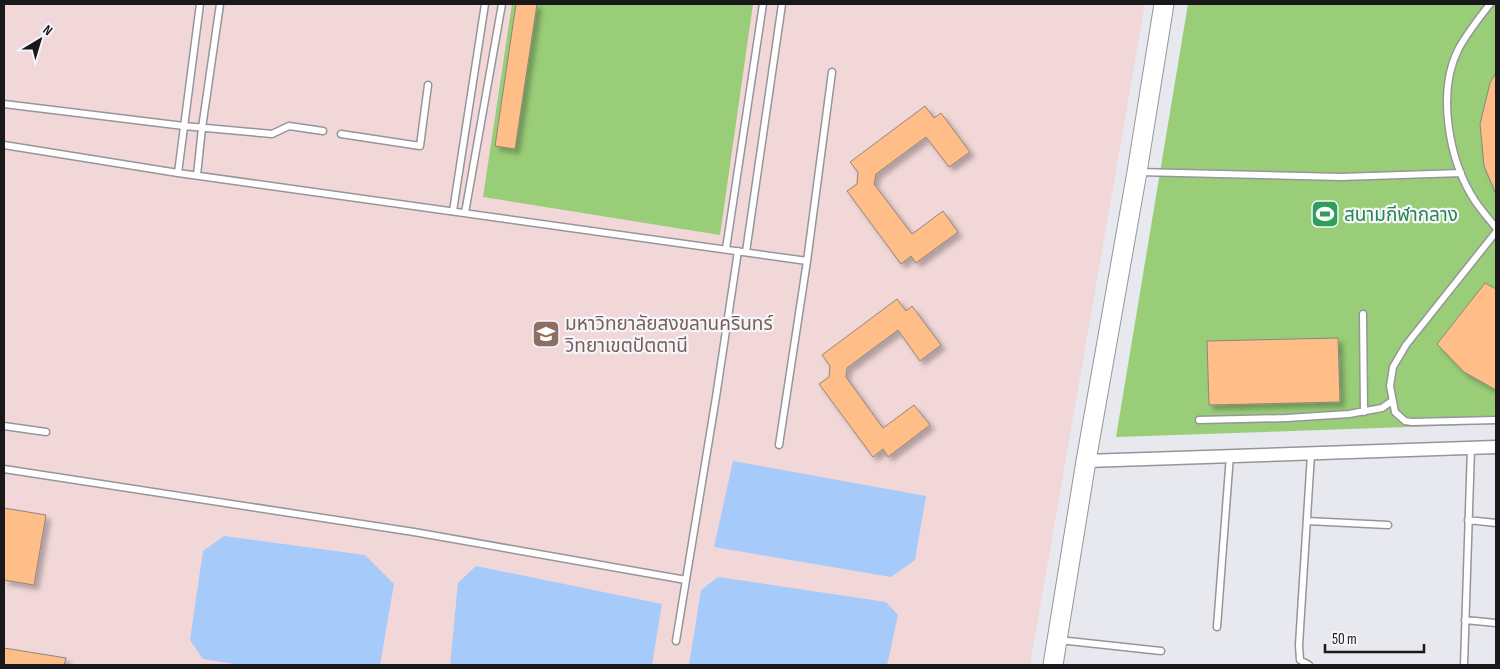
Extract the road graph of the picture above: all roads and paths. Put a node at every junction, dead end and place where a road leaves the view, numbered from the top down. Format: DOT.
graph roads {
  1 [pos="200,4"];
  2 [pos="220,4"];
  3 [pos="485,4"];
  4 [pos="502,4"];
  5 [pos="763,4"];
  6 [pos="782,4"];
  7 [pos="1164,4"];
  8 [pos="1490,4"];
  9 [pos="832,72"];
  10 [pos="428,85"];
  11 [pos="4,104"];
  12 [pos="184,126"];
  13 [pos="202,128"];
  14 [pos="324,131"];
  15 [pos="341,134"];
  16 [pos="4,145"];
  17 [pos="1137,172"];
  18 [pos="178,173"];
  19 [pos="1461,173"];
  20 [pos="197,176"];
  21 [pos="453,211"];
  22 [pos="465,213"];
  23 [pos="1496,230"];
  24 [pos="726,249"];
  25 [pos="738,251"];
  26 [pos="746,252"];
  27 [pos="807,261"];
  28 [pos="1363,314"];
  29 [pos="1392,401"];
  30 [pos="1364,412"];
  31 [pos="1199,420"];
  32 [pos="1496,420"];
  33 [pos="4,426"];
  34 [pos="46,432"];
  35 [pos="779,445"];
  36 [pos="1496,447"];
  37 [pos="1471,448"];
  38 [pos="1311,454"];
  39 [pos="1230,455"];
  40 [pos="1086,461"];
  41 [pos="4,469"];
  42 [pos="1468,520"];
  43 [pos="1307,521"];
  44 [pos="1496,523"];
  45 [pos="1388,525"];
  46 [pos="686,580"];
  47 [pos="1466,620"];
  48 [pos="1496,623"];
  49 [pos="1216,627"];
  50 [pos="1058,640"];
  51 [pos="676,641"];
  52 [pos="1161,651"];
  53 [pos="1053,665"];
  54 [pos="1309,665"];
  55 [pos="1464,665"];
  1 -- 12 [label="lane"];
  2 -- 13 [label="lane"];
  3 -- 21 [label="lane"];
  4 -- 22 [label="lane"];
  5 -- 24 [label="lane"];
  6 -- 26 [label="lane"];
  7 -- 17 [label="street"];
  8 -- 19 [label="lane"];
  9 -- 27 [label="lane"];
  10 -- 15 [label="lane"];
  11 -- 12 [label="lane"];
  12 -- 13 [label="lane"];
  12 -- 18 [label="lane"];
  13 -- 14 [label="lane"];
  13 -- 20 [label="lane"];
  16 -- 18 [label="lane"];
  17 -- 19 [label="lane"];
  17 -- 40 [label="street"];
  18 -- 20 [label="lane"];
  19 -- 23 [label="lane"];
  20 -- 21 [label="lane"];
  21 -- 22 [label="lane"];
  22 -- 24 [label="lane"];
  23 -- 29 [label="lane"];
  24 -- 25 [label="lane"];
  25 -- 26 [label="lane"];
  25 -- 46 [label="lane"];
  26 -- 27 [label="lane"];
  27 -- 35 [label="lane"];
  28 -- 30 [label="lane"];
  29 -- 30 [label="lane"];
  29 -- 32 [label="lane"];
  30 -- 31 [label="lane"];
  33 -- 34 [label="lane"];
  36 -- 37 [label="street"];
  37 -- 38 [label="street"];
  37 -- 42 [label="lane"];
  38 -- 39 [label="street"];
  38 -- 43 [label="lane"];
  39 -- 40 [label="street"];
  39 -- 49 [label="lane"];
  40 -- 50 [label="street"];
  41 -- 46 [label="lane"];
  42 -- 44 [label="lane"];
  42 -- 47 [label="lane"];
  43 -- 45 [label="lane"];
  43 -- 54 [label="lane"];
  46 -- 51 [label="lane"];
  47 -- 48 [label="lane"];
  47 -- 55 [label="lane"];
  50 -- 52 [label="lane"];
  50 -- 53 [label="street"];
}
